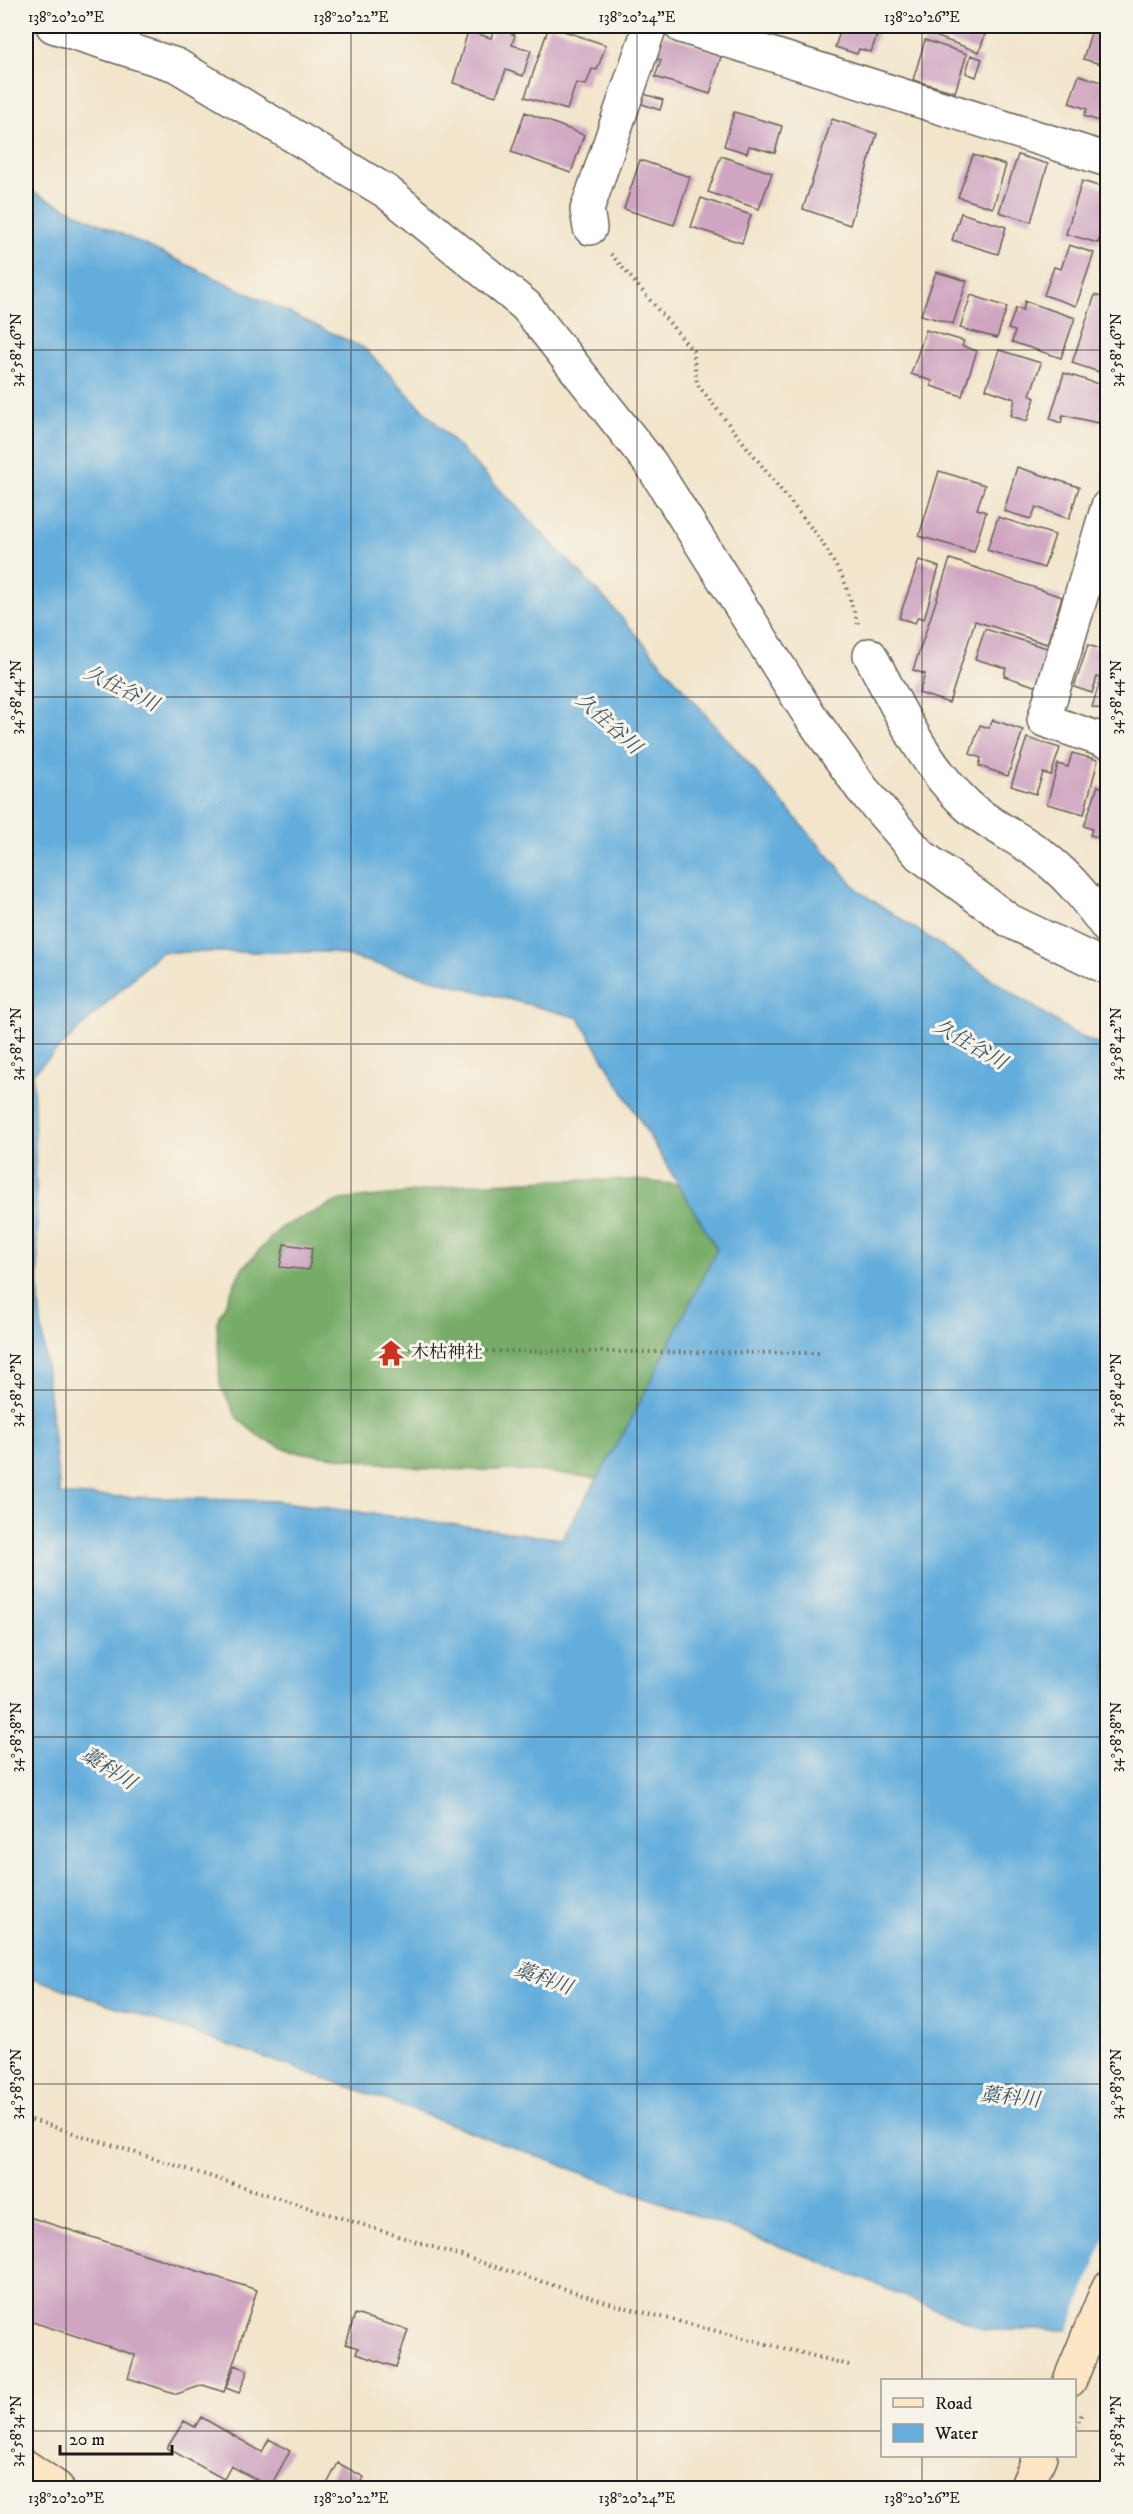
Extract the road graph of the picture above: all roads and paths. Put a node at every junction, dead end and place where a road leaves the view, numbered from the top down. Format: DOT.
graph roads {
  1 [pos="52,26"];
  2 [pos="650,26"];
  3 [pos="681,26"];
  4 [pos="1107,160"];
  5 [pos="590,228"];
  6 [pos="1107,506"];
  7 [pos="870,655"];
  8 [pos="1107,742"];
  9 [pos="1107,928"];
  10 [pos="1107,968"];
  11 [pos="403,1348"];
  12 [pos="820,1353"];
  13 [pos="26,2118"];
  14 [pos="1107,2288"];
  15 [pos="849,2365"];
  16 [pos="1070,2379"];
  17 [pos="1039,2457"];
  18 [pos="1026,2488"];
  1 -- 10 [label="street"];
  2 -- 5 [label="street"];
  3 -- 4 [label="street"];
  5 -- 7 [label="path"];
  6 -- 8 [label="street"];
  7 -- 9 [label="street"];
  11 -- 12 [label="path"];
  13 -- 15 [label="path"];
  14 -- 16 [label="main road"];
  17 -- 18 [label="main road"];
}
